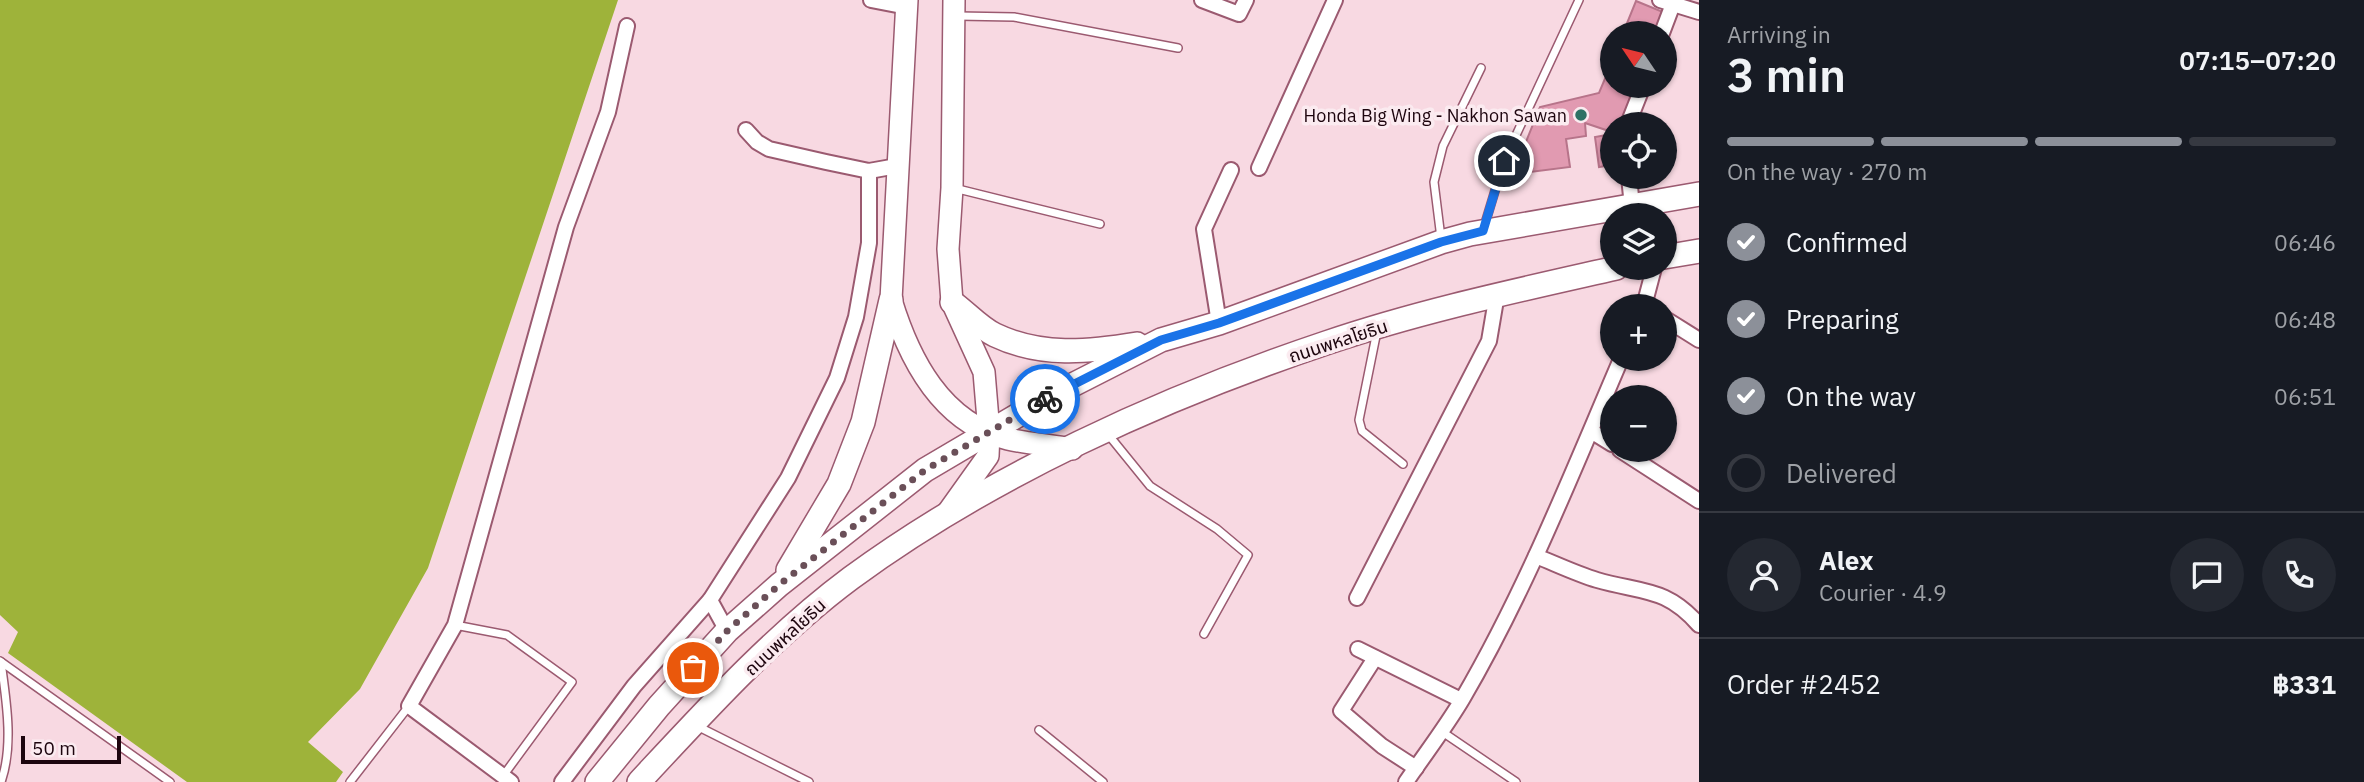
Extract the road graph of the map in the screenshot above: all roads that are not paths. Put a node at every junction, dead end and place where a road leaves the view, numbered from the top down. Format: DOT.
graph roads {
  1 [pos="872,0"];
  2 [pos="1202,0"];
  3 [pos="1246,0"];
  4 [pos="1335,0"];
  5 [pos="1579,0"];
  6 [pos="1667,2"];
  7 [pos="907,3"];
  8 [pos="954,8"];
  9 [pos="1699,12"];
  10 [pos="1664,21"];
  11 [pos="627,26"];
  12 [pos="1178,48"];
  13 [pos="1481,68"];
  14 [pos="747,130"];
  15 [pos="897,166"];
  16 [pos="1259,168"];
  17 [pos="1231,170"];
  18 [pos="869,171"];
  19 [pos="952,188"];
  20 [pos="1699,194"];
  21 [pos="1644,203"];
  22 [pos="1600,211"];
  23 [pos="1100,224"];
  24 [pos="1483,231"];
  25 [pos="1441,242"];
  26 [pos="1699,251"];
  27 [pos="1677,255"];
  28 [pos="1600,272"];
  29 [pos="1497,295"];
  30 [pos="891,300"];
  31 [pos="952,302"];
  32 [pos="1219,323"];
  33 [pos="1677,326"];
  34 [pos="1378,327"];
  35 [pos="1161,340"];
  36 [pos="1699,340"];
  37 [pos="1617,371"];
  38 [pos="1591,431"];
  39 [pos="989,432"];
  40 [pos="1106,432"];
  41 [pos="1600,437"];
  42 [pos="1072,449"];
  43 [pos="1639,462"];
  44 [pos="1404,464"];
  45 [pos="1699,501"];
  46 [pos="948,512"];
  47 [pos="1536,556"];
  48 [pos="779,585"];
  49 [pos="1357,598"];
  50 [pos="710,600"];
  51 [pos="454,625"];
  52 [pos="1699,625"];
  53 [pos="727,631"];
  54 [pos="1204,634"];
  55 [pos="1358,649"];
  56 [pos="1375,658"];
  57 [pos="0,661"];
  58 [pos="1461,700"];
  59 [pos="409,706"];
  60 [pos="693,724"];
  61 [pos="1038,730"];
  62 [pos="1441,731"];
  63 [pos="1416,768"];
  64 [pos="507,779"];
  65 [pos="1,782"];
  66 [pos="170,782"];
  67 [pos="349,782"];
  68 [pos="562,782"];
  69 [pos="597,782"];
  70 [pos="639,782"];
  71 [pos="809,782"];
  72 [pos="1103,782"];
  73 [pos="1406,782"];
  74 [pos="1517,782"];
  1 -- 7 [label="street"];
  2 -- 3 [label="street"];
  4 -- 16 [label="street"];
  5 -- 24 [label="lane"];
  6 -- 9 [label="street"];
  6 -- 10 [label="street"];
  7 -- 15 [label="main road"];
  8 -- 12 [label="lane"];
  8 -- 19 [label="main road, ถนนพหลโยธิน"];
  11 -- 51 [label="street"];
  13 -- 25 [label="lane"];
  14 -- 18 [label="street"];
  15 -- 18 [label="street"];
  15 -- 30 [label="main road"];
  17 -- 32 [label="street"];
  18 -- 50 [label="street"];
  19 -- 23 [label="lane"];
  19 -- 31 [label="main road, ถนนพหลโยธิน"];
  20 -- 21 [label="main road"];
  22 -- 24 [label="main road"];
  24 -- 25 [label="main road"];
  25 -- 32 [label="main road"];
  26 -- 27 [label="main road"];
  28 -- 29 [label="main road, ถนนพหลโยธิน"];
  29 -- 34 [label="main road, ถนนพหลโยธิน"];
  29 -- 49 [label="street"];
  30 -- 39 [label="main road"];
  30 -- 48 [label="main road"];
  31 -- 35 [label="main road"];
  31 -- 39 [label="main road, ถนนพหลโยธิน"];
  32 -- 35 [label="main road"];
  33 -- 36 [label="street"];
  34 -- 40 [label="main road, ถนนพหลโยธิน"];
  34 -- 44 [label="lane"];
  35 -- 39 [label="main road"];
  37 -- 38 [label="street"];
  38 -- 41 [label="street"];
  38 -- 47 [label="street"];
  39 -- 42 [label="main road"];
  39 -- 46 [label="main road, ถนนพหลโยธิน"];
  39 -- 48 [label="main road"];
  40 -- 42 [label="main road, ถนนพหลโยธิน"];
  40 -- 54 [label="lane"];
  42 -- 46 [label="main road, ถนนพหลโยธิน"];
  43 -- 45 [label="street"];
  46 -- 60 [label="main road, ถนนพหลโยธิน"];
  47 -- 52 [label="street"];
  47 -- 58 [label="street"];
  48 -- 53 [label="main road"];
  50 -- 53 [label="street"];
  50 -- 68 [label="street"];
  51 -- 59 [label="street"];
  51 -- 64 [label="lane"];
  53 -- 69 [label="main road"];
  55 -- 56 [label="street"];
  56 -- 58 [label="street"];
  56 -- 63 [label="street"];
  57 -- 65 [label="lane"];
  57 -- 66 [label="lane"];
  58 -- 62 [label="street"];
  59 -- 64 [label="street"];
  59 -- 67 [label="lane"];
  60 -- 70 [label="main road, ถนนพหลโยธิน"];
  60 -- 71 [label="lane"];
  61 -- 72 [label="lane"];
  62 -- 63 [label="street"];
  62 -- 74 [label="lane"];
  63 -- 73 [label="street"];
}
